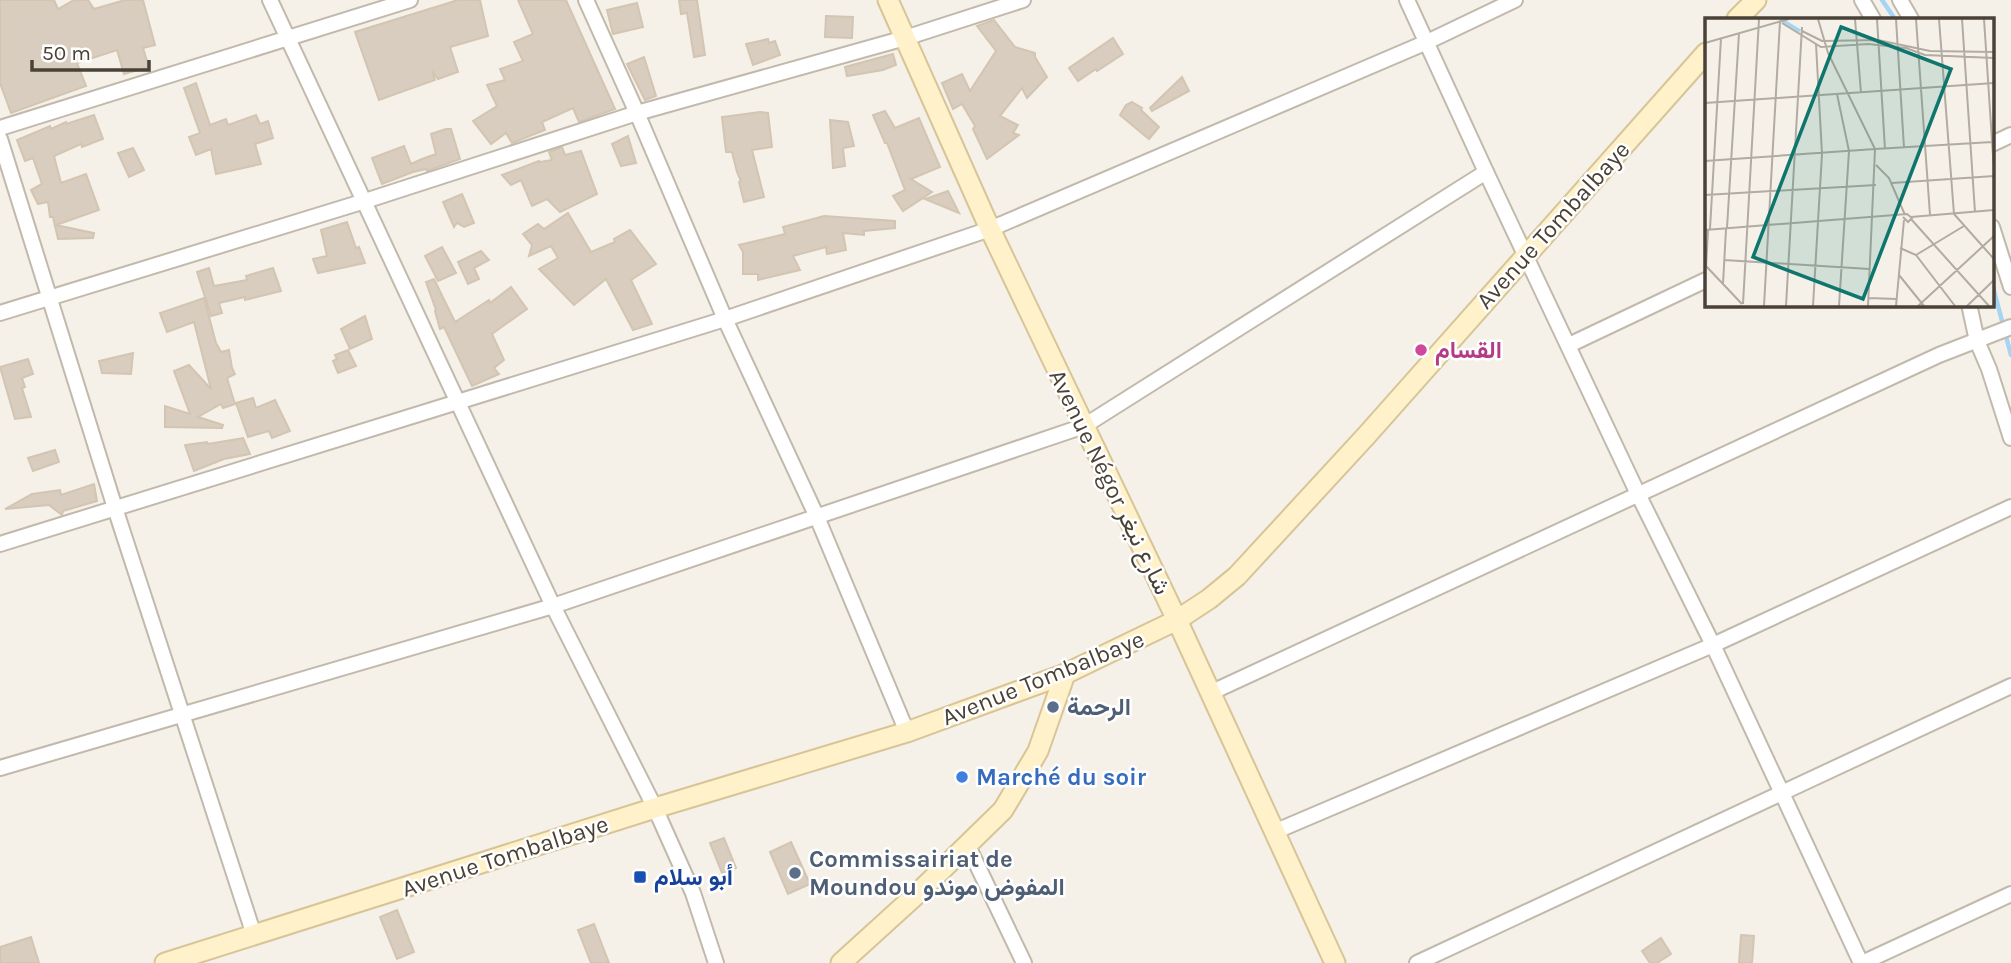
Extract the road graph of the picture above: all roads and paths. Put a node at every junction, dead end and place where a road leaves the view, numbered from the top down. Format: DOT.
graph roads {
  1 [pos="270,0"];
  2 [pos="410,0"];
  3 [pos="586,0"];
  4 [pos="887,0"];
  5 [pos="1023,0"];
  6 [pos="1407,0"];
  7 [pos="1515,0"];
  8 [pos="1756,0"];
  9 [pos="1862,0"];
  10 [pos="1900,0"];
  11 [pos="1738,18"];
  12 [pos="1872,18"];
  13 [pos="1910,18"];
  14 [pos="905,37"];
  15 [pos="288,38"];
  16 [pos="1427,42"];
  17 [pos="1705,54"];
  18 [pos="637,113"];
  19 [pos="0,128"];
  20 [pos="2011,135"];
  21 [pos="0,139"];
  22 [pos="1994,143"];
  23 [pos="1486,172"];
  24 [pos="365,201"];
  25 [pos="990,229"];
  26 [pos="1994,233"];
  27 [pos="1525,255"];
  28 [pos="1705,280"];
  29 [pos="2011,287"];
  30 [pos="49,297"];
  31 [pos="1970,306"];
  32 [pos="0,313"];
  33 [pos="725,319"];
  34 [pos="2011,327"];
  35 [pos="1981,339"];
  36 [pos="1569,345"];
  37 [pos="457,402"];
  38 [pos="1084,426"];
  39 [pos="2011,438"];
  40 [pos="1638,494"];
  41 [pos="115,508"];
  42 [pos="2011,508"];
  43 [pos="817,517"];
  44 [pos="0,544"];
  45 [pos="553,606"];
  46 [pos="1177,620"];
  47 [pos="1713,645"];
  48 [pos="1065,674"];
  49 [pos="2011,686"];
  50 [pos="1210,693"];
  51 [pos="182,714"];
  52 [pos="907,732"];
  53 [pos="0,768"];
  54 [pos="1782,794"];
  55 [pos="655,808"];
  56 [pos="1274,832"];
  57 [pos="968,846"];
  58 [pos="2011,894"];
  59 [pos="254,935"];
  60 [pos="165,963"];
  61 [pos="716,963"];
  62 [pos="841,963"];
  63 [pos="1024,963"];
  64 [pos="1335,963"];
  65 [pos="1417,963"];
  66 [pos="1862,963"];
  1 -- 15 [label="street"];
  2 -- 15 [label="street"];
  3 -- 18 [label="street"];
  4 -- 14 [label="main road, Avenue Négor شارع نيغر"];
  5 -- 14 [label="street"];
  6 -- 16 [label="street"];
  7 -- 16 [label="street"];
  8 -- 11 [label="main road"];
  9 -- 12 [label="street"];
  10 -- 13 [label="street"];
  14 -- 18 [label="street"];
  14 -- 25 [label="main road, Avenue Négor شارع نيغر"];
  15 -- 19 [label="street"];
  15 -- 24 [label="street"];
  16 -- 23 [label="street"];
  16 -- 25 [label="street"];
  17 -- 27 [label="main road, Avenue Tombalbaye"];
  18 -- 24 [label="street"];
  18 -- 33 [label="street"];
  20 -- 22 [label="street"];
  21 -- 30 [label="street"];
  23 -- 27 [label="street"];
  23 -- 38 [label="street"];
  24 -- 30 [label="street"];
  24 -- 37 [label="street"];
  25 -- 33 [label="street"];
  25 -- 38 [label="main road, Avenue Négor شارع نيغر"];
  26 -- 29 [label="street"];
  27 -- 36 [label="street"];
  27 -- 46 [label="main road, Avenue Tombalbaye"];
  28 -- 36 [label="street"];
  30 -- 32 [label="street"];
  30 -- 41 [label="street"];
  31 -- 35 [label="street"];
  33 -- 37 [label="street"];
  33 -- 43 [label="street"];
  34 -- 35 [label="street"];
  35 -- 39 [label="street"];
  35 -- 40 [label="street"];
  36 -- 40 [label="street"];
  37 -- 41 [label="street"];
  37 -- 45 [label="street"];
  38 -- 43 [label="street"];
  38 -- 46 [label="main road, Avenue Négor شارع نيغر"];
  40 -- 47 [label="street"];
  40 -- 50 [label="street"];
  41 -- 44 [label="street"];
  41 -- 51 [label="street"];
  42 -- 47 [label="street"];
  43 -- 45 [label="street"];
  43 -- 52 [label="street"];
  45 -- 51 [label="street"];
  45 -- 55 [label="street"];
  46 -- 48 [label="main road, Avenue Tombalbaye"];
  46 -- 50 [label="main road, Avenue Négor شارع نيغر"];
  47 -- 54 [label="street"];
  47 -- 56 [label="street"];
  48 -- 52 [label="main road, Avenue Tombalbaye"];
  48 -- 57 [label="main road"];
  49 -- 54 [label="street"];
  50 -- 56 [label="main road, Avenue Négor شارع نيغر"];
  51 -- 53 [label="street"];
  51 -- 59 [label="street"];
  52 -- 55 [label="main road, Avenue Tombalbaye"];
  54 -- 65 [label="street"];
  54 -- 66 [label="street"];
  55 -- 59 [label="main road, Avenue Tombalbaye"];
  55 -- 61 [label="street"];
  56 -- 64 [label="main road, Avenue Négor شارع نيغر"];
  57 -- 62 [label="main road"];
  57 -- 63 [label="street"];
  58 -- 66 [label="street"];
  59 -- 60 [label="main road, Avenue Tombalbaye"];
}
